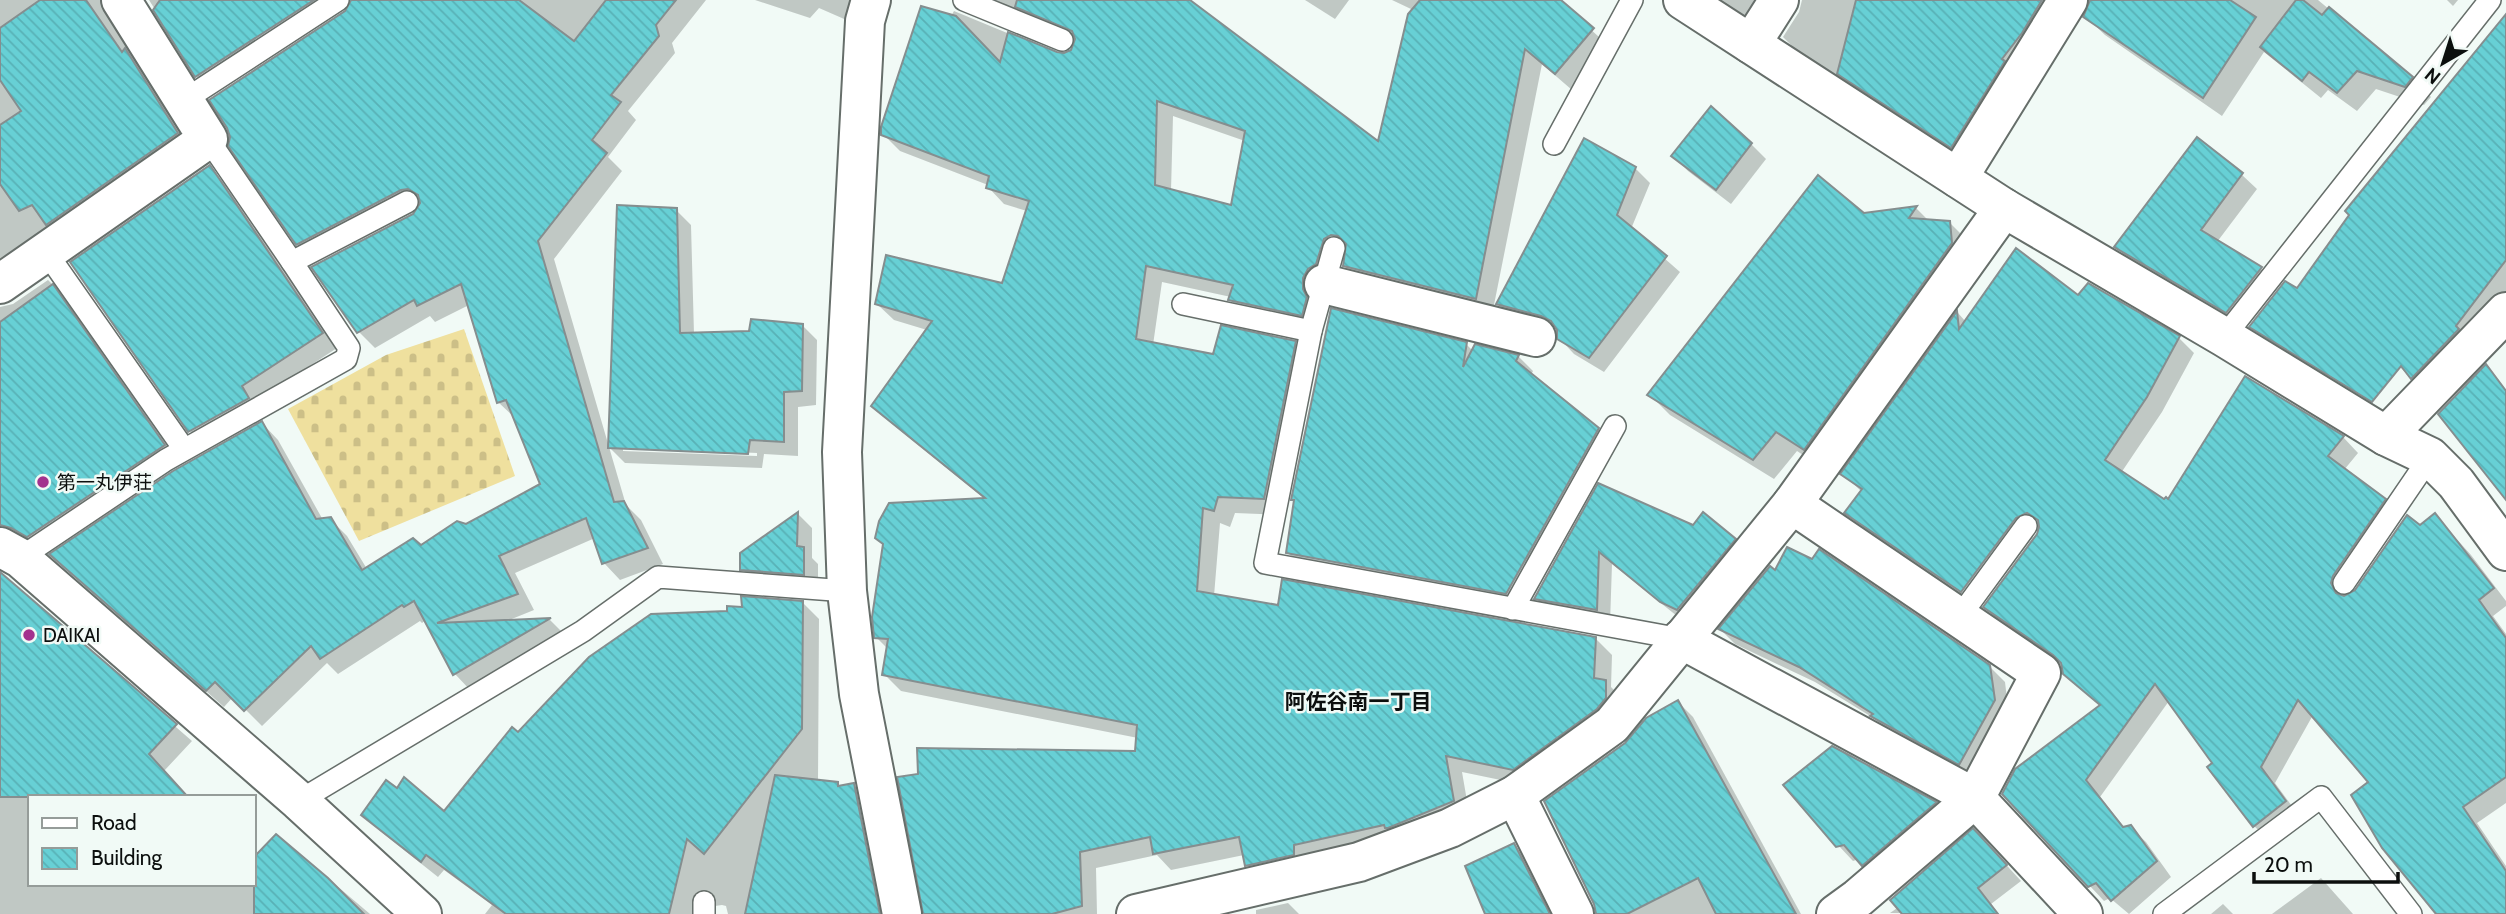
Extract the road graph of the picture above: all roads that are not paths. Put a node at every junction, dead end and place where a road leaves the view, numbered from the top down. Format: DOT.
graph roads {
  1 [pos="121,0"];
  2 [pos="338,0"];
  3 [pos="871,0"];
  4 [pos="964,0"];
  5 [pos="1632,0"];
  6 [pos="1682,0"];
  7 [pos="1779,0"];
  8 [pos="2068,0"];
  9 [pos="2490,0"];
  10 [pos="1062,40"];
  11 [pos="1751,44"];
  12 [pos="183,101"];
  13 [pos="208,139"];
  14 [pos="1554,144"];
  15 [pos="1958,178"];
  16 [pos="407,202"];
  17 [pos="2004,208"];
  18 [pos="1334,247"];
  19 [pos="46,252"];
  20 [pos="292,262"];
  21 [pos="0,284"];
  22 [pos="1324,284"];
  23 [pos="1183,304"];
  24 [pos="2506,312"];
  25 [pos="1311,331"];
  26 [pos="1536,337"];
  27 [pos="2224,337"];
  28 [pos="1615,426"];
  29 [pos="2386,436"];
  30 [pos="184,449"];
  31 [pos="2430,457"];
  32 [pos="1792,504"];
  33 [pos="2026,526"];
  34 [pos="2506,551"];
  35 [pos="10,552"];
  36 [pos="2344,583"];
  37 [pos="847,591"];
  38 [pos="1513,609"];
  39 [pos="1960,617"];
  40 [pos="1681,639"];
  41 [pos="1515,796"];
  42 [pos="1975,797"];
  43 [pos="299,801"];
  44 [pos="1853,909"];
  45 [pos="422,914"];
  46 [pos="902,914"];
  47 [pos="1136,914"];
  48 [pos="1574,914"];
  49 [pos="2083,914"];
  50 [pos="2164,914"];
  51 [pos="2411,914"];
  1 -- 12 [label="street"];
  2 -- 12 [label="lane"];
  3 -- 37 [label="street"];
  4 -- 10 [label="lane"];
  5 -- 14 [label="lane"];
  6 -- 11 [label="street"];
  7 -- 11 [label="street"];
  8 -- 15 [label="street"];
  9 -- 27 [label="lane"];
  11 -- 15 [label="street"];
  12 -- 13 [label="street"];
  13 -- 19 [label="street"];
  13 -- 20 [label="lane"];
  15 -- 17 [label="street"];
  16 -- 20 [label="lane"];
  17 -- 27 [label="street"];
  17 -- 32 [label="street"];
  18 -- 22 [label="lane"];
  19 -- 21 [label="street"];
  19 -- 30 [label="lane"];
  20 -- 30 [label="lane"];
  22 -- 25 [label="lane"];
  22 -- 26 [label="street"];
  23 -- 25 [label="lane"];
  24 -- 29 [label="street"];
  25 -- 38 [label="lane"];
  27 -- 29 [label="street"];
  28 -- 38 [label="lane"];
  29 -- 31 [label="street"];
  30 -- 35 [label="lane"];
  31 -- 34 [label="street"];
  31 -- 36 [label="lane"];
  32 -- 39 [label="street"];
  32 -- 40 [label="street"];
  33 -- 39 [label="lane"];
  35 -- 43 [label="street"];
  37 -- 43 [label="lane"];
  37 -- 46 [label="street"];
  38 -- 40 [label="lane"];
  39 -- 42 [label="street"];
  40 -- 41 [label="street"];
  40 -- 42 [label="street"];
  41 -- 47 [label="street"];
  41 -- 48 [label="street"];
  42 -- 44 [label="street"];
  42 -- 49 [label="street"];
  43 -- 45 [label="street"];
  50 -- 51 [label="lane"];
}
